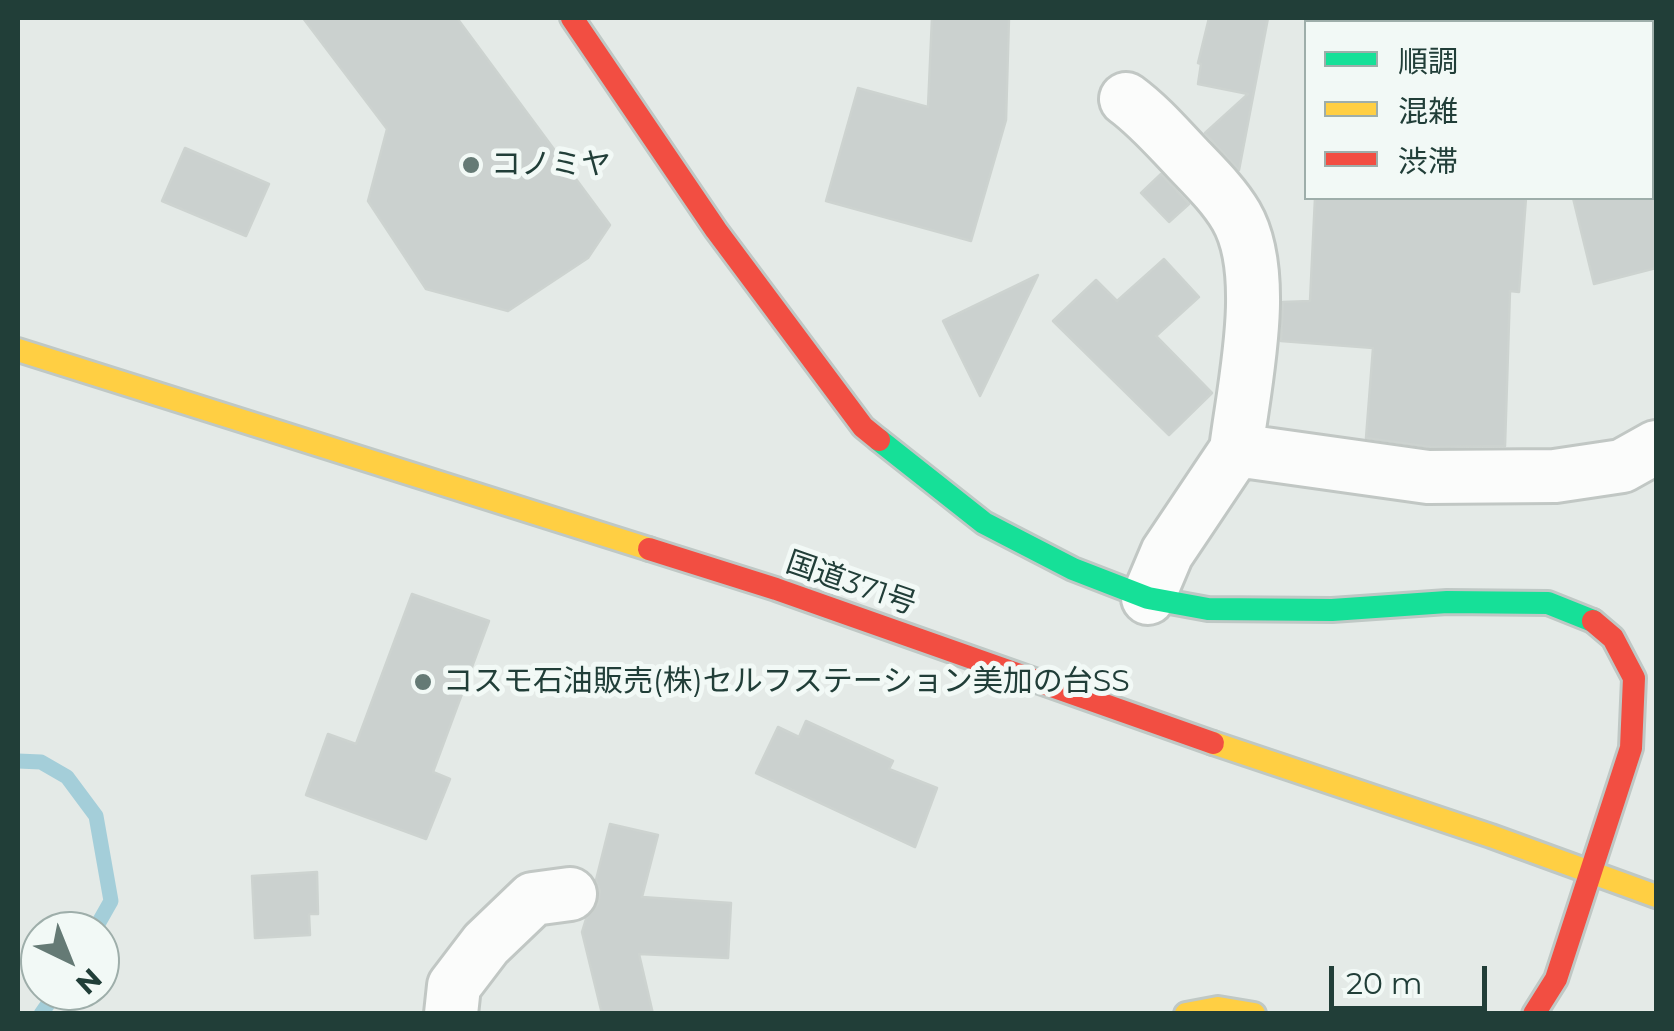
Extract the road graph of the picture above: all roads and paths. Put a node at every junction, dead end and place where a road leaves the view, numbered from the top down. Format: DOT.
graph roads {
  1 [pos="572,18"];
  2 [pos="1126,99"];
  3 [pos="18,350"];
  4 [pos="1656,447"];
  5 [pos="1236,450"];
  6 [pos="1148,598"];
  7 [pos="1590,871"];
  8 [pos="570,894"];
  9 [pos="1656,896"];
  10 [pos="451,1014"];
  11 [pos="1186,1014"];
  12 [pos="1254,1014"];
  13 [pos="1534,1014"];
  1 -- 6 [label="main road"];
  2 -- 5 [label="street"];
  3 -- 7 [label="main road, 国道371号"];
  4 -- 5 [label="street"];
  5 -- 6 [label="street"];
  6 -- 7 [label="main road"];
  7 -- 9 [label="main road, 国道371号"];
  7 -- 13 [label="main road"];
  8 -- 10 [label="street"];
  11 -- 12 [label="main road"];
}
